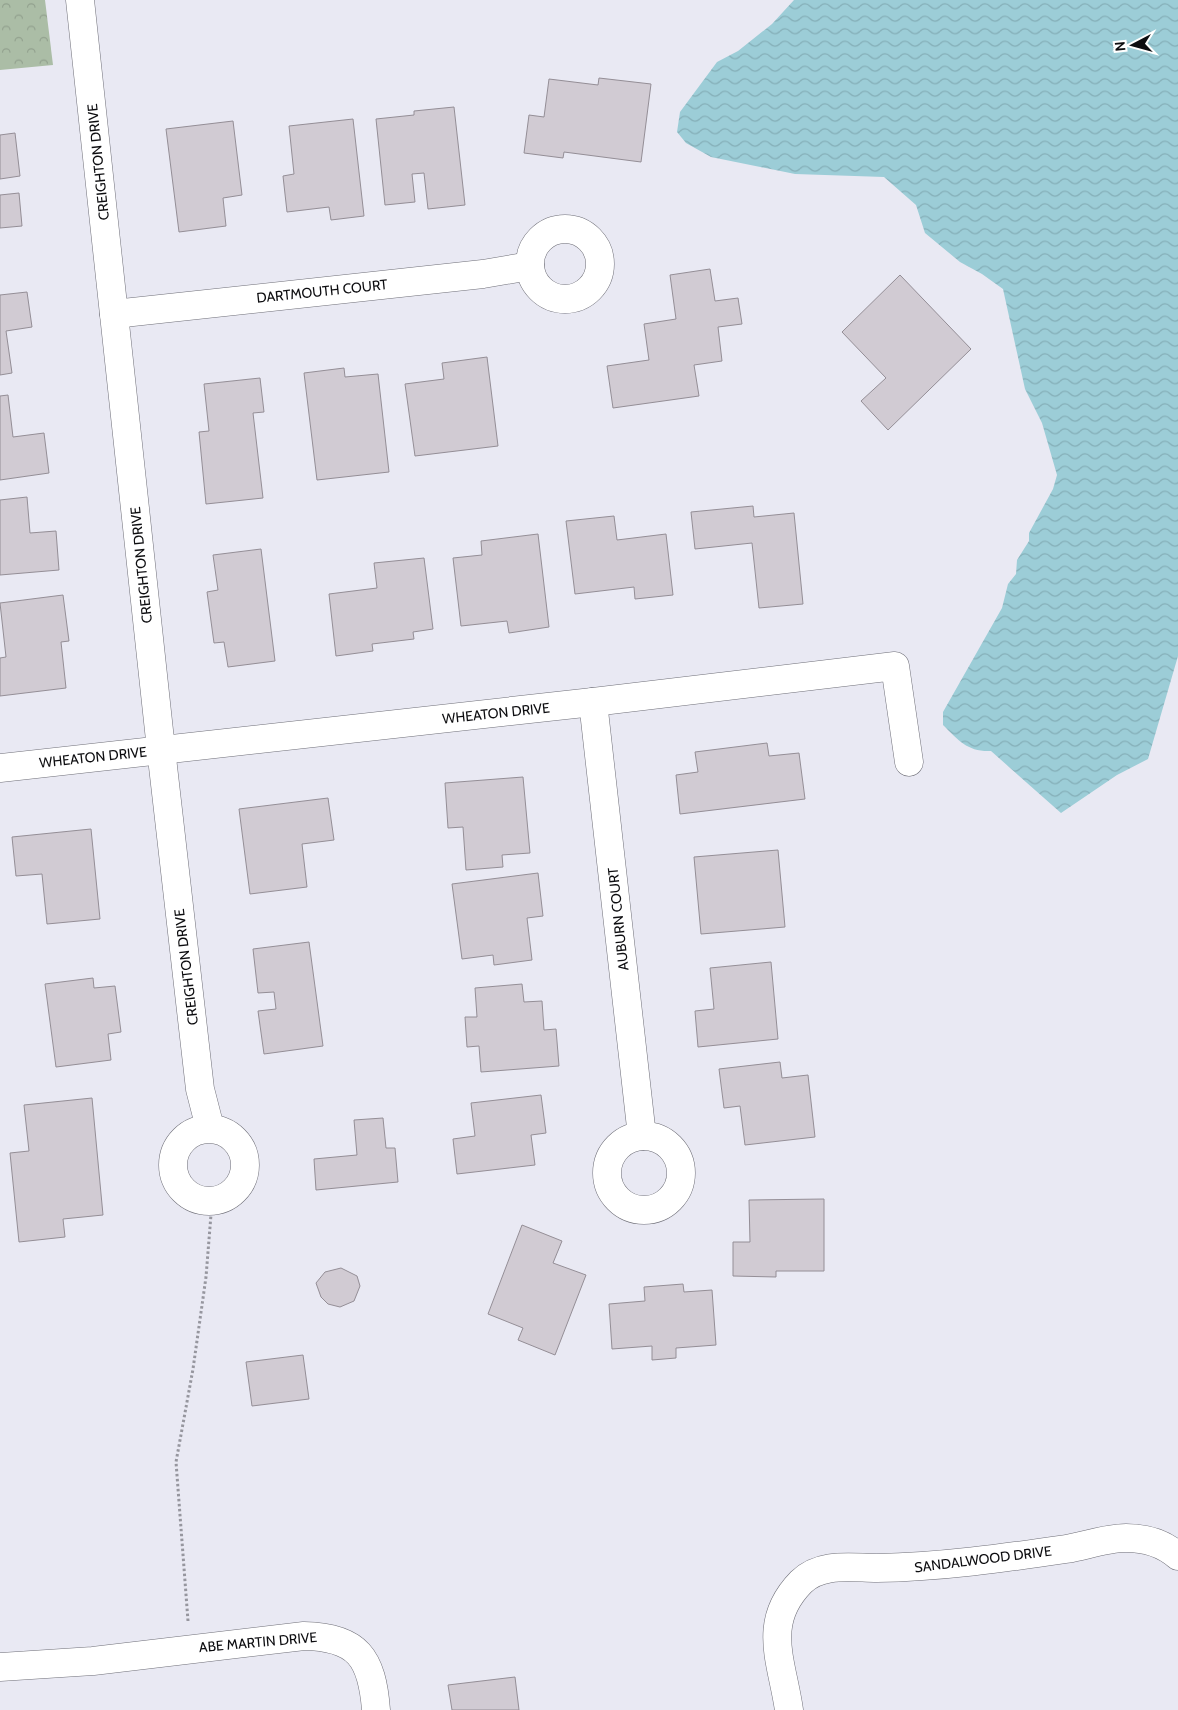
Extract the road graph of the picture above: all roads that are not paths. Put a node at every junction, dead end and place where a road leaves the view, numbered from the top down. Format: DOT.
graph roads {
  1 [pos="80,0"];
  2 [pos="530,266"];
  3 [pos="114,314"];
  4 [pos="593,702"];
  5 [pos="161,750"];
  6 [pos="909,762"];
  7 [pos="0,768"];
  8 [pos="210,1128"];
  9 [pos="642,1136"];
  10 [pos="1178,1556"];
  11 [pos="0,1667"];
  12 [pos="376,1710"];
  13 [pos="789,1710"];
  1 -- 3 [label="street, CREIGHTON DRIVE"];
  2 -- 3 [label="street, DARTMOUTH COURT"];
  3 -- 5 [label="street, CREIGHTON DRIVE"];
  4 -- 5 [label="street, WHEATON DRIVE"];
  4 -- 6 [label="street, WHEATON DRIVE"];
  4 -- 9 [label="street, AUBURN COURT"];
  5 -- 7 [label="street, WHEATON DRIVE"];
  5 -- 8 [label="street, CREIGHTON DRIVE"];
  8 -- 8 [label="street"];
  10 -- 13 [label="street, SANDALWOOD DRIVE"];
  11 -- 12 [label="street, ABE MARTIN DRIVE"];
}
